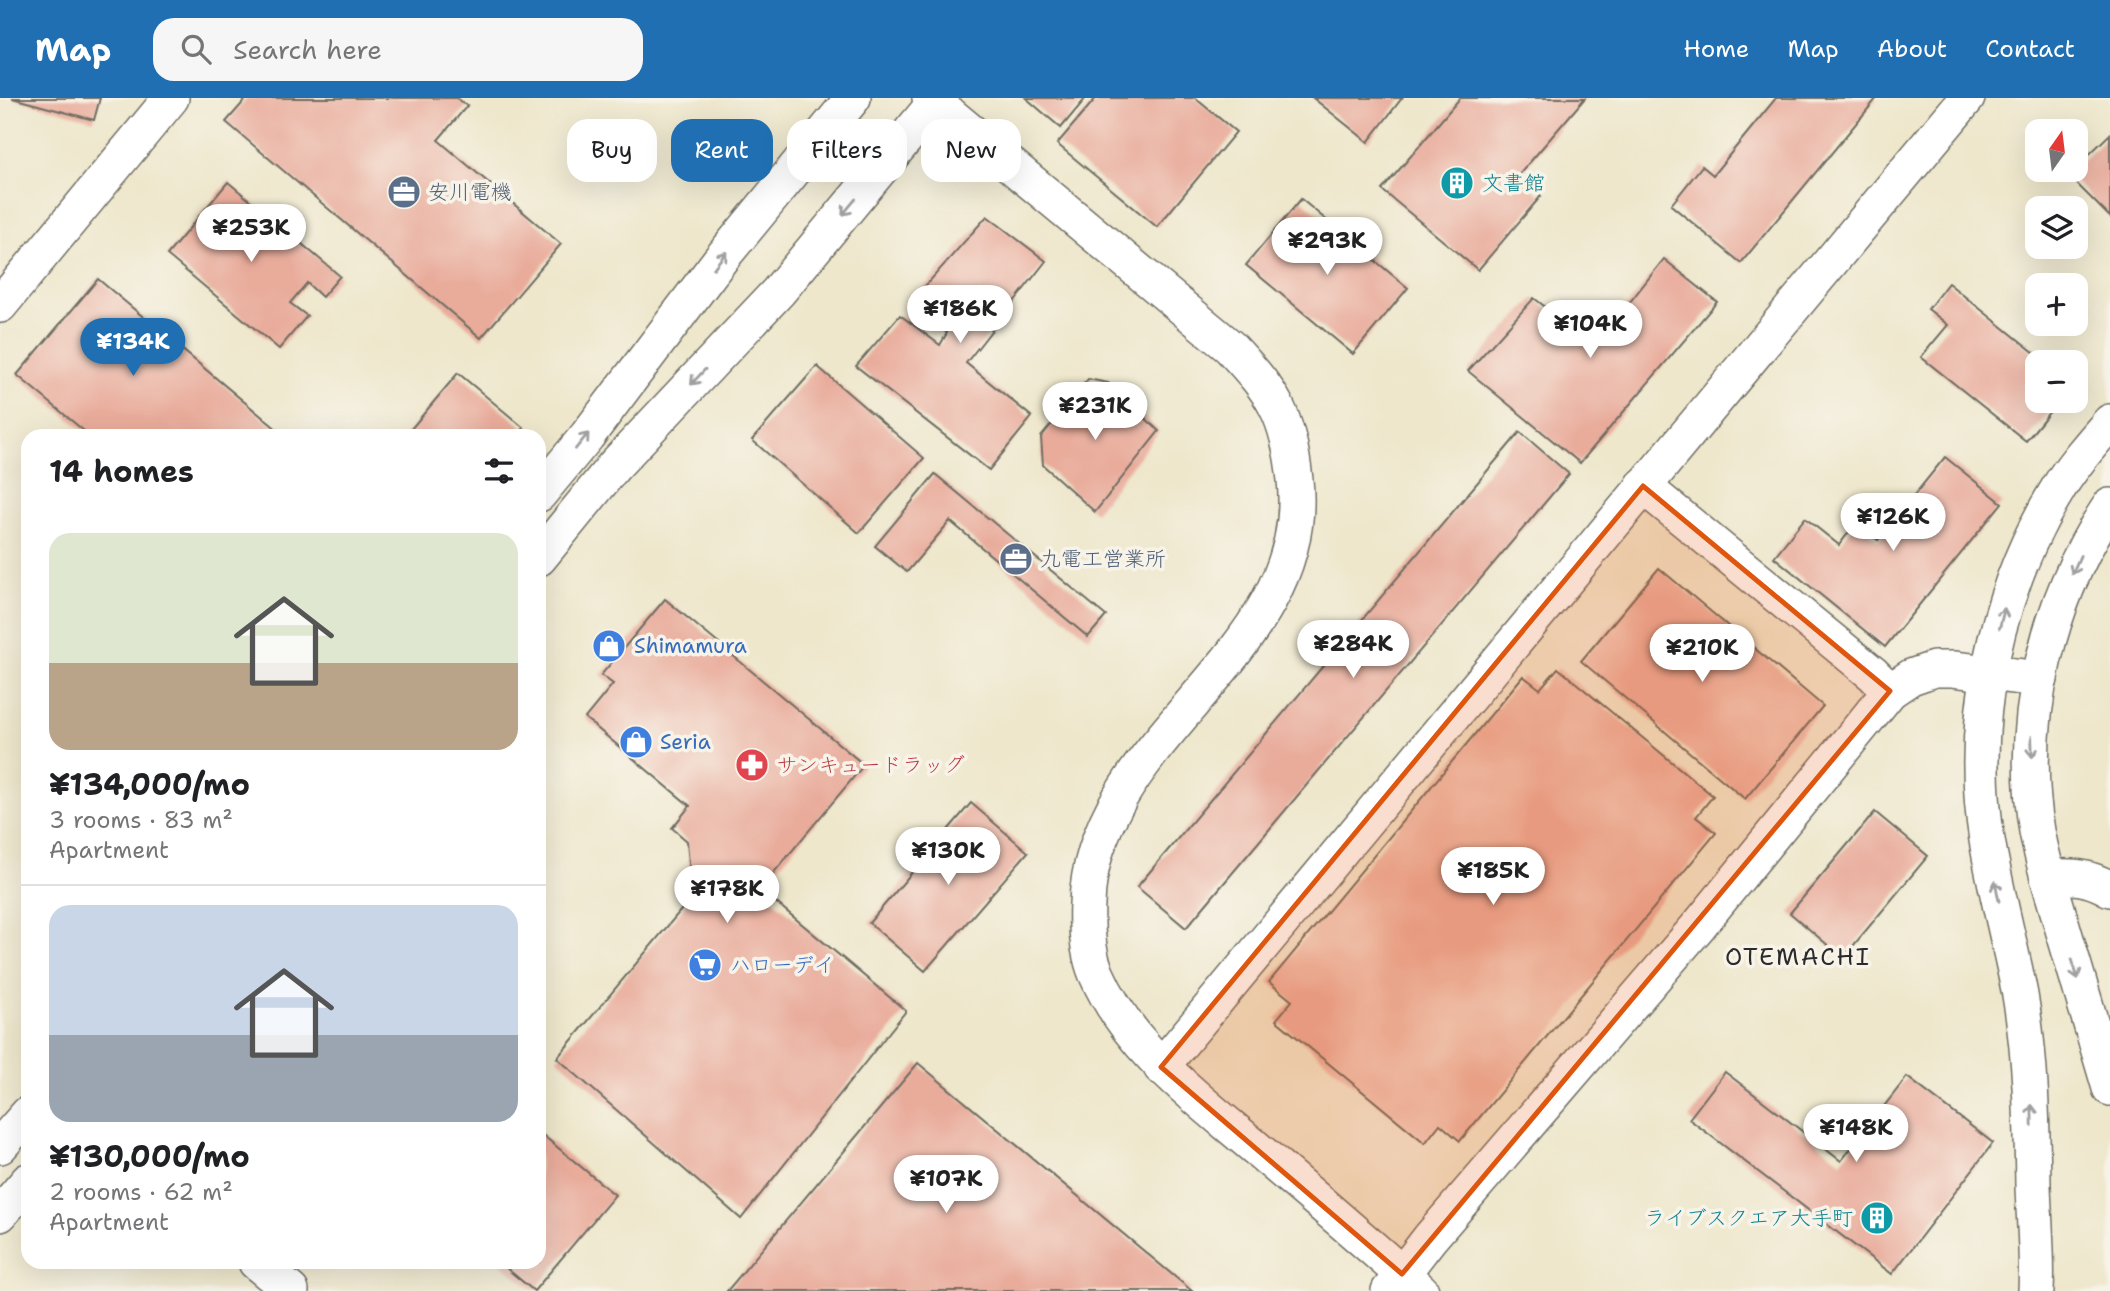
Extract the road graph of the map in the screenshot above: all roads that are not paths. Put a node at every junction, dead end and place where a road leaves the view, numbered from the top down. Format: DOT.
graph roads {
  1 [pos="172,98"];
  2 [pos="853,98"];
  3 [pos="1967,98"];
  4 [pos="935,100"];
  5 [pos="0,305"];
  6 [pos="2110,422"];
  7 [pos="546,486"];
  8 [pos="1643,486"];
  9 [pos="2110,506"];
  10 [pos="546,549"];
  11 [pos="1987,674"];
  12 [pos="2039,679"];
  13 [pos="1890,691"];
  14 [pos="2048,877"];
  15 [pos="2110,889"];
  16 [pos="1161,1067"];
  17 [pos="2110,1088"];
  18 [pos="21,1122"];
  19 [pos="0,1146"];
  20 [pos="2033,1184"];
  21 [pos="21,1189"];
  22 [pos="0,1214"];
  23 [pos="264,1269"];
  24 [pos="1404,1285"];
  25 [pos="291,1291"];
  26 [pos="2012,1291"];
  27 [pos="2036,1291"];
  1 -- 5 [label="street"];
  7 -- 2 [label="street, one-way"];
  3 -- 8 [label="street"];
  4 -- 10 [label="street, one-way"];
  4 -- 16 [label="street"];
  11 -- 6 [label="street, one-way"];
  8 -- 13 [label="street"];
  8 -- 16 [label="street"];
  9 -- 12 [label="street, one-way"];
  11 -- 12 [label="street"];
  11 -- 13 [label="street"];
  20 -- 11 [label="street, one-way"];
  12 -- 14 [label="street, one-way"];
  13 -- 24 [label="street"];
  14 -- 15 [label="street"];
  14 -- 17 [label="street, one-way"];
  16 -- 24 [label="street"];
  18 -- 19 [label="street"];
  20 -- 26 [label="street"];
  20 -- 27 [label="street"];
  21 -- 22 [label="street"];
  23 -- 25 [label="street"];
}
